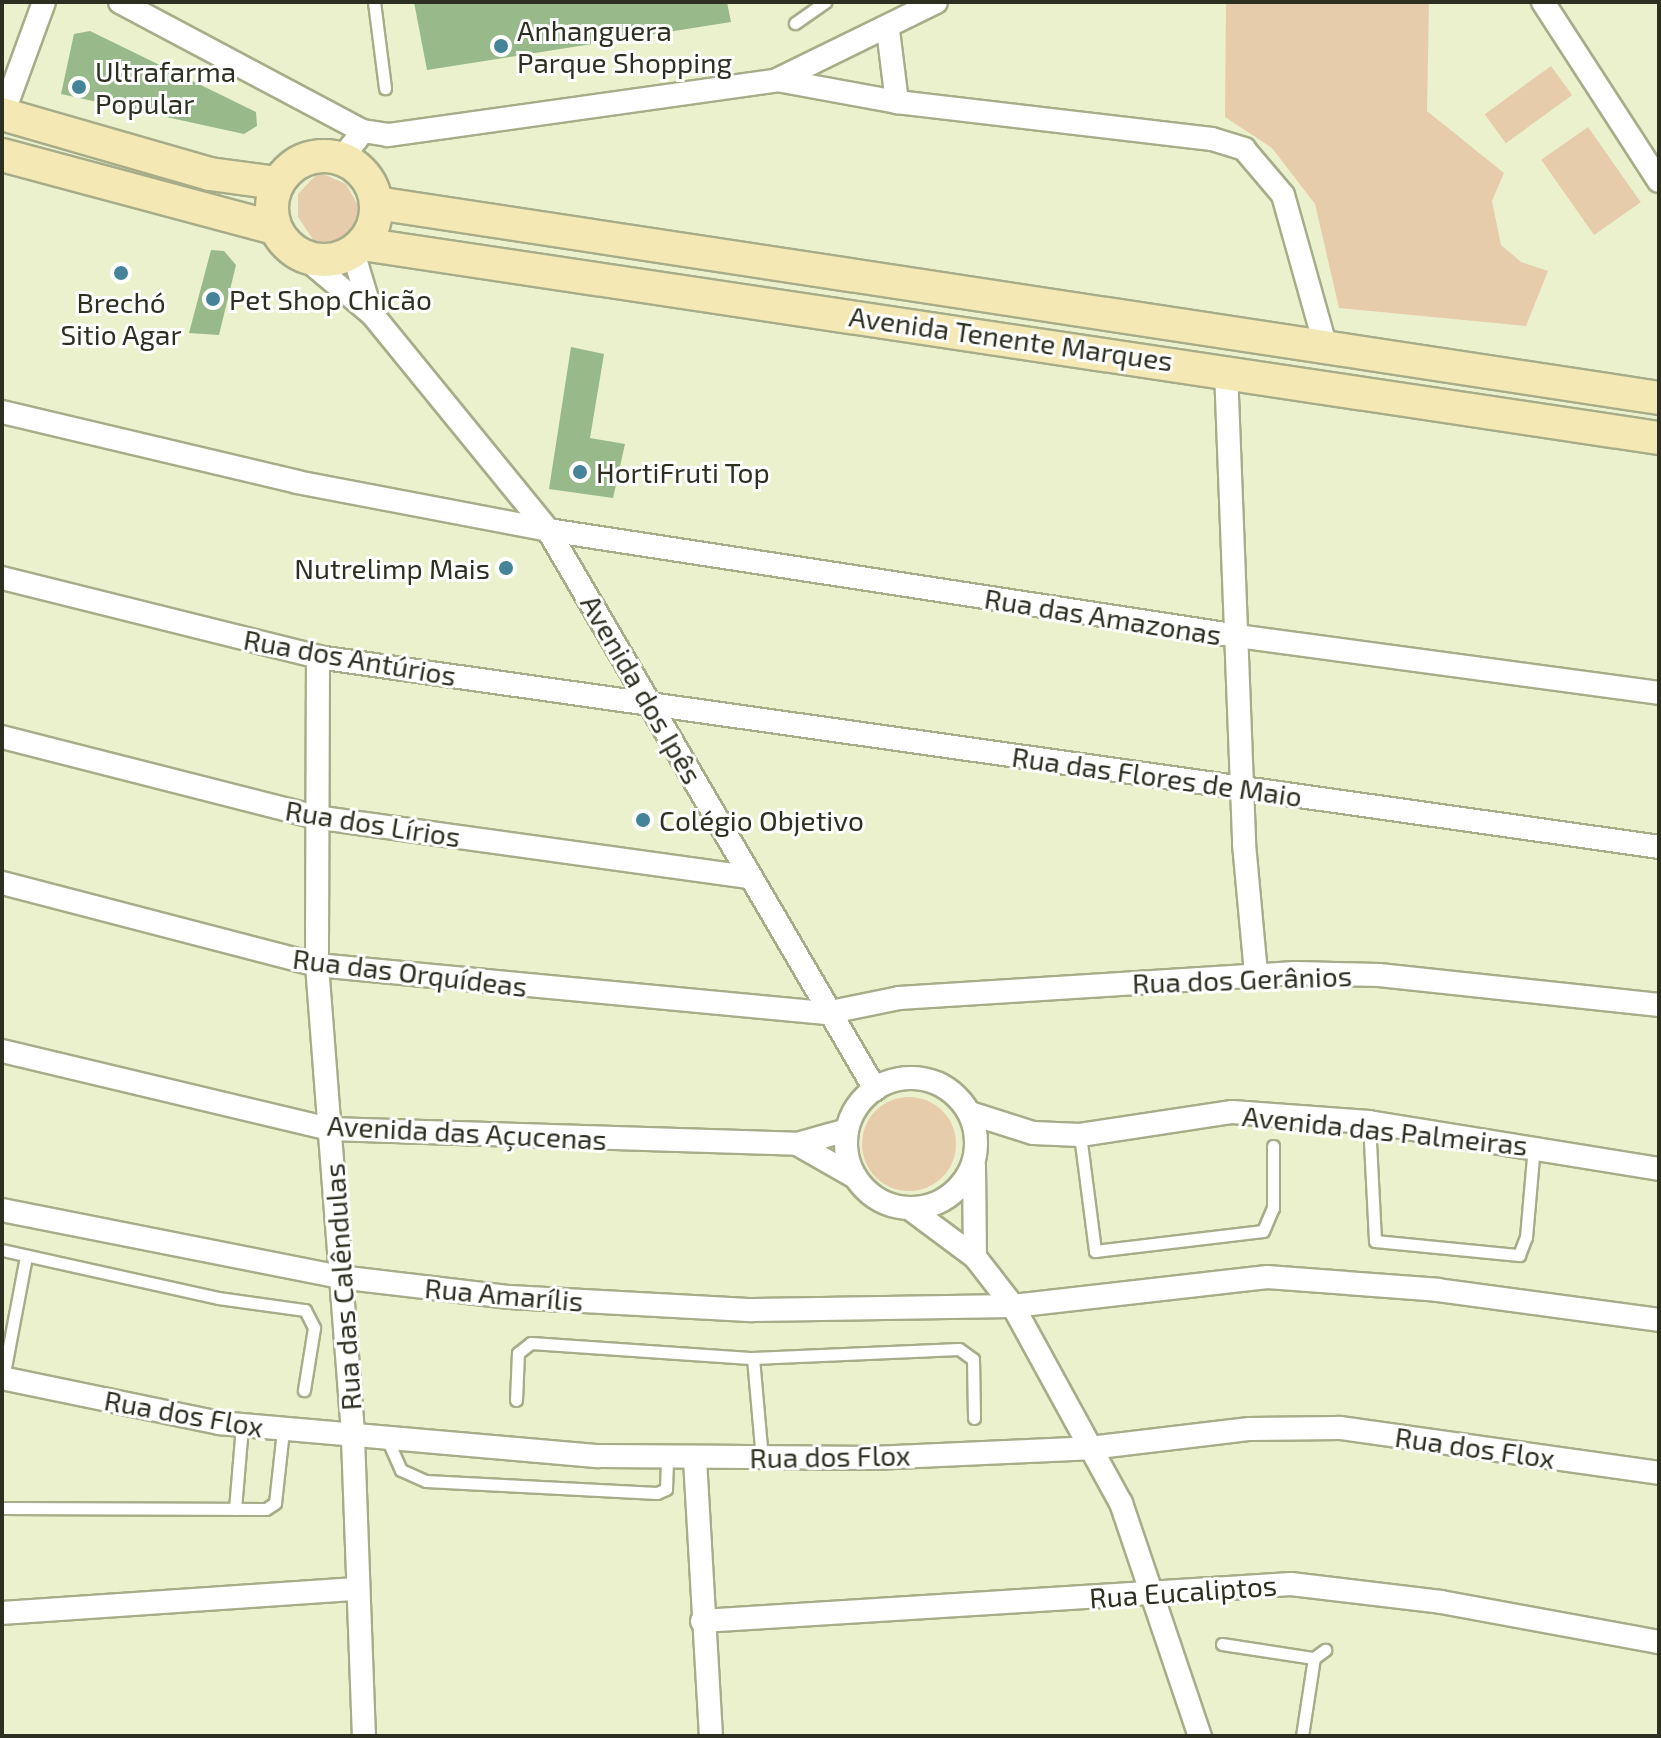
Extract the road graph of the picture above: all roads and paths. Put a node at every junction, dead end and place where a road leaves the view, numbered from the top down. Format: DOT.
graph roads {
  1 [pos="44,2"];
  2 [pos="120,2"];
  3 [pos="374,2"];
  4 [pos="825,2"];
  5 [pos="936,2"];
  6 [pos="1543,2"];
  7 [pos="795,23"];
  8 [pos="888,30"];
  9 [pos="777,80"];
  10 [pos="385,88"];
  11 [pos="897,102"];
  12 [pos="3,114"];
  13 [pos="363,131"];
  14 [pos="2,155"];
  15 [pos="342,158"];
  16 [pos="1659,181"];
  17 [pos="277,183"];
  18 [pos="376,203"];
  19 [pos="275,228"];
  20 [pos="357,248"];
  21 [pos="304,257"];
  22 [pos="372,314"];
  23 [pos="1325,344"];
  24 [pos="1226,370"];
  25 [pos="1659,398"];
  26 [pos="2,412"];
  27 [pos="1659,438"];
  28 [pos="548,530"];
  29 [pos="2,578"];
  30 [pos="1238,636"];
  31 [pos="318,657"];
  32 [pos="1659,693"];
  33 [pos="655,704"];
  34 [pos="2,737"];
  35 [pos="1243,789"];
  36 [pos="315,817"];
  37 [pos="1659,847"];
  38 [pos="749,877"];
  39 [pos="2,883"];
  40 [pos="317,965"];
  41 [pos="1256,974"];
  42 [pos="1659,1005"];
  43 [pos="826,1013"];
  44 [pos="2,1051"];
  45 [pos="875,1089"];
  46 [pos="970,1113"];
  47 [pos="1369,1122"];
  48 [pos="330,1129"];
  49 [pos="847,1130"];
  50 [pos="1080,1135"];
  51 [pos="797,1144"];
  52 [pos="1273,1146"];
  53 [pos="1534,1146"];
  54 [pos="974,1164"];
  55 [pos="1659,1169"];
  56 [pos="855,1177"];
  57 [pos="909,1208"];
  58 [pos="2,1210"];
  59 [pos="2,1250"];
  60 [pos="26,1256"];
  61 [pos="975,1257"];
  62 [pos="339,1277"];
  63 [pos="1013,1306"];
  64 [pos="1659,1320"];
  65 [pos="753,1358"];
  66 [pos="3,1378"];
  67 [pos="304,1390"];
  68 [pos="516,1400"];
  69 [pos="974,1418"];
  70 [pos="242,1425"];
  71 [pos="283,1430"];
  72 [pos="353,1438"];
  73 [pos="388,1441"];
  74 [pos="1090,1448"];
  75 [pos="667,1458"];
  76 [pos="762,1458"];
  77 [pos="695,1459"];
  78 [pos="1659,1473"];
  79 [pos="2,1508"];
  80 [pos="235,1509"];
  81 [pos="356,1589"];
  82 [pos="1155,1594"];
  83 [pos="2,1613"];
  84 [pos="702,1621"];
  85 [pos="1659,1642"];
  86 [pos="1222,1644"];
  87 [pos="1325,1650"];
  88 [pos="1314,1658"];
  89 [pos="364,1736"];
  90 [pos="711,1736"];
  91 [pos="1200,1736"];
  92 [pos="1302,1736"];
  1 -- 12 [label="street"];
  2 -- 13 [label="street"];
  3 -- 10 [label="lane"];
  4 -- 7 [label="lane"];
  5 -- 8 [label="street"];
  6 -- 16 [label="street"];
  8 -- 9 [label="street"];
  8 -- 11 [label="street"];
  9 -- 11 [label="street"];
  9 -- 13 [label="street"];
  11 -- 23 [label="street"];
  12 -- 17 [label="main road"];
  13 -- 15 [label="street"];
  14 -- 19 [label="main road"];
  15 -- 17 [label="main road"];
  15 -- 18 [label="main road"];
  17 -- 19 [label="main road"];
  18 -- 20 [label="main road"];
  18 -- 23 [label="main road, Avenida Tenente Marques"];
  19 -- 21 [label="main road"];
  20 -- 21 [label="main road, Avenida Tenente Marques"];
  20 -- 22 [label="street, Avenida dos Ipês"];
  20 -- 24 [label="main road, Avenida Tenente Marques"];
  21 -- 22 [label="street, Avenida dos Ipês"];
  22 -- 28 [label="street, Avenida dos Ipês"];
  23 -- 25 [label="main road, Avenida Tenente Marques"];
  24 -- 27 [label="main road, Avenida Tenente Marques"];
  24 -- 30 [label="street"];
  26 -- 28 [label="street, Rua das Amazonas"];
  28 -- 30 [label="street, Rua das Amazonas"];
  28 -- 33 [label="street, Avenida dos Ipês"];
  29 -- 31 [label="street, Rua dos Antúrios"];
  30 -- 32 [label="street, Rua das Amazonas"];
  30 -- 35 [label="street"];
  31 -- 33 [label="street, Rua dos Antúrios"];
  31 -- 36 [label="street, Rua das Calêndulas"];
  33 -- 35 [label="street, Rua das Flores de Maio"];
  33 -- 38 [label="street, Avenida dos Ipês"];
  34 -- 36 [label="street, Rua dos Lírios"];
  35 -- 37 [label="street, Rua das Flores de Maio"];
  35 -- 41 [label="street"];
  36 -- 38 [label="street, Rua dos Lírios"];
  36 -- 40 [label="street, Rua das Calêndulas"];
  38 -- 43 [label="street, Avenida dos Ipês"];
  39 -- 40 [label="street, Rua das Orquídeas"];
  40 -- 43 [label="street, Rua das Orquídeas"];
  40 -- 48 [label="street, Rua das Calêndulas"];
  41 -- 42 [label="street, Rua dos Gerânios"];
  41 -- 43 [label="street, Rua dos Gerânios"];
  43 -- 45 [label="street, Avenida dos Ipês"];
  44 -- 48 [label="street, Avenida das Açucenas"];
  45 -- 46 [label="street"];
  45 -- 49 [label="street"];
  46 -- 50 [label="street, Avenida das Palmeiras"];
  46 -- 54 [label="street"];
  47 -- 50 [label="street, Avenida das Palmeiras"];
  47 -- 53 [label="street, Avenida das Palmeiras"];
  47 -- 53 [label="lane"];
  48 -- 51 [label="street, Avenida das Açucenas"];
  48 -- 62 [label="street, Rua das Calêndulas"];
  49 -- 51 [label="street, Avenida das Açucenas"];
  49 -- 56 [label="street"];
  50 -- 52 [label="lane"];
  51 -- 56 [label="street, Avenida das Açucenas"];
  53 -- 55 [label="street, Avenida das Palmeiras"];
  54 -- 57 [label="street"];
  54 -- 61 [label="street"];
  56 -- 57 [label="street"];
  57 -- 61 [label="street"];
  58 -- 62 [label="street, Rua Amarílis"];
  59 -- 60 [label="lane"];
  60 -- 66 [label="lane"];
  60 -- 67 [label="lane"];
  61 -- 63 [label="street"];
  62 -- 63 [label="street, Rua Amarílis"];
  62 -- 72 [label="street, Rua das Calêndulas"];
  63 -- 64 [label="street, Rua Amarílis"];
  63 -- 74 [label="street"];
  65 -- 68 [label="lane"];
  65 -- 69 [label="lane"];
  65 -- 76 [label="lane"];
  66 -- 70 [label="street, Rua dos Flox"];
  70 -- 71 [label="street, Rua dos Flox"];
  70 -- 80 [label="lane"];
  71 -- 72 [label="street, Rua dos Flox"];
  71 -- 80 [label="lane"];
  72 -- 73 [label="street, Rua dos Flox"];
  72 -- 81 [label="street, Rua das Calêndulas"];
  73 -- 75 [label="street, Rua dos Flox"];
  73 -- 75 [label="lane"];
  74 -- 76 [label="street, Rua dos Flox"];
  74 -- 78 [label="street, Rua dos Flox"];
  74 -- 82 [label="street"];
  75 -- 77 [label="street, Rua dos Flox"];
  76 -- 77 [label="street, Rua dos Flox"];
  77 -- 84 [label="street"];
  79 -- 80 [label="lane"];
  81 -- 83 [label="street"];
  81 -- 89 [label="street, Rua das Calêndulas"];
  82 -- 84 [label="street, Rua Eucaliptos"];
  82 -- 85 [label="street, Rua Eucaliptos"];
  82 -- 91 [label="street"];
  84 -- 90 [label="street"];
  86 -- 88 [label="lane"];
  87 -- 88 [label="lane"];
  88 -- 92 [label="lane"];
}
